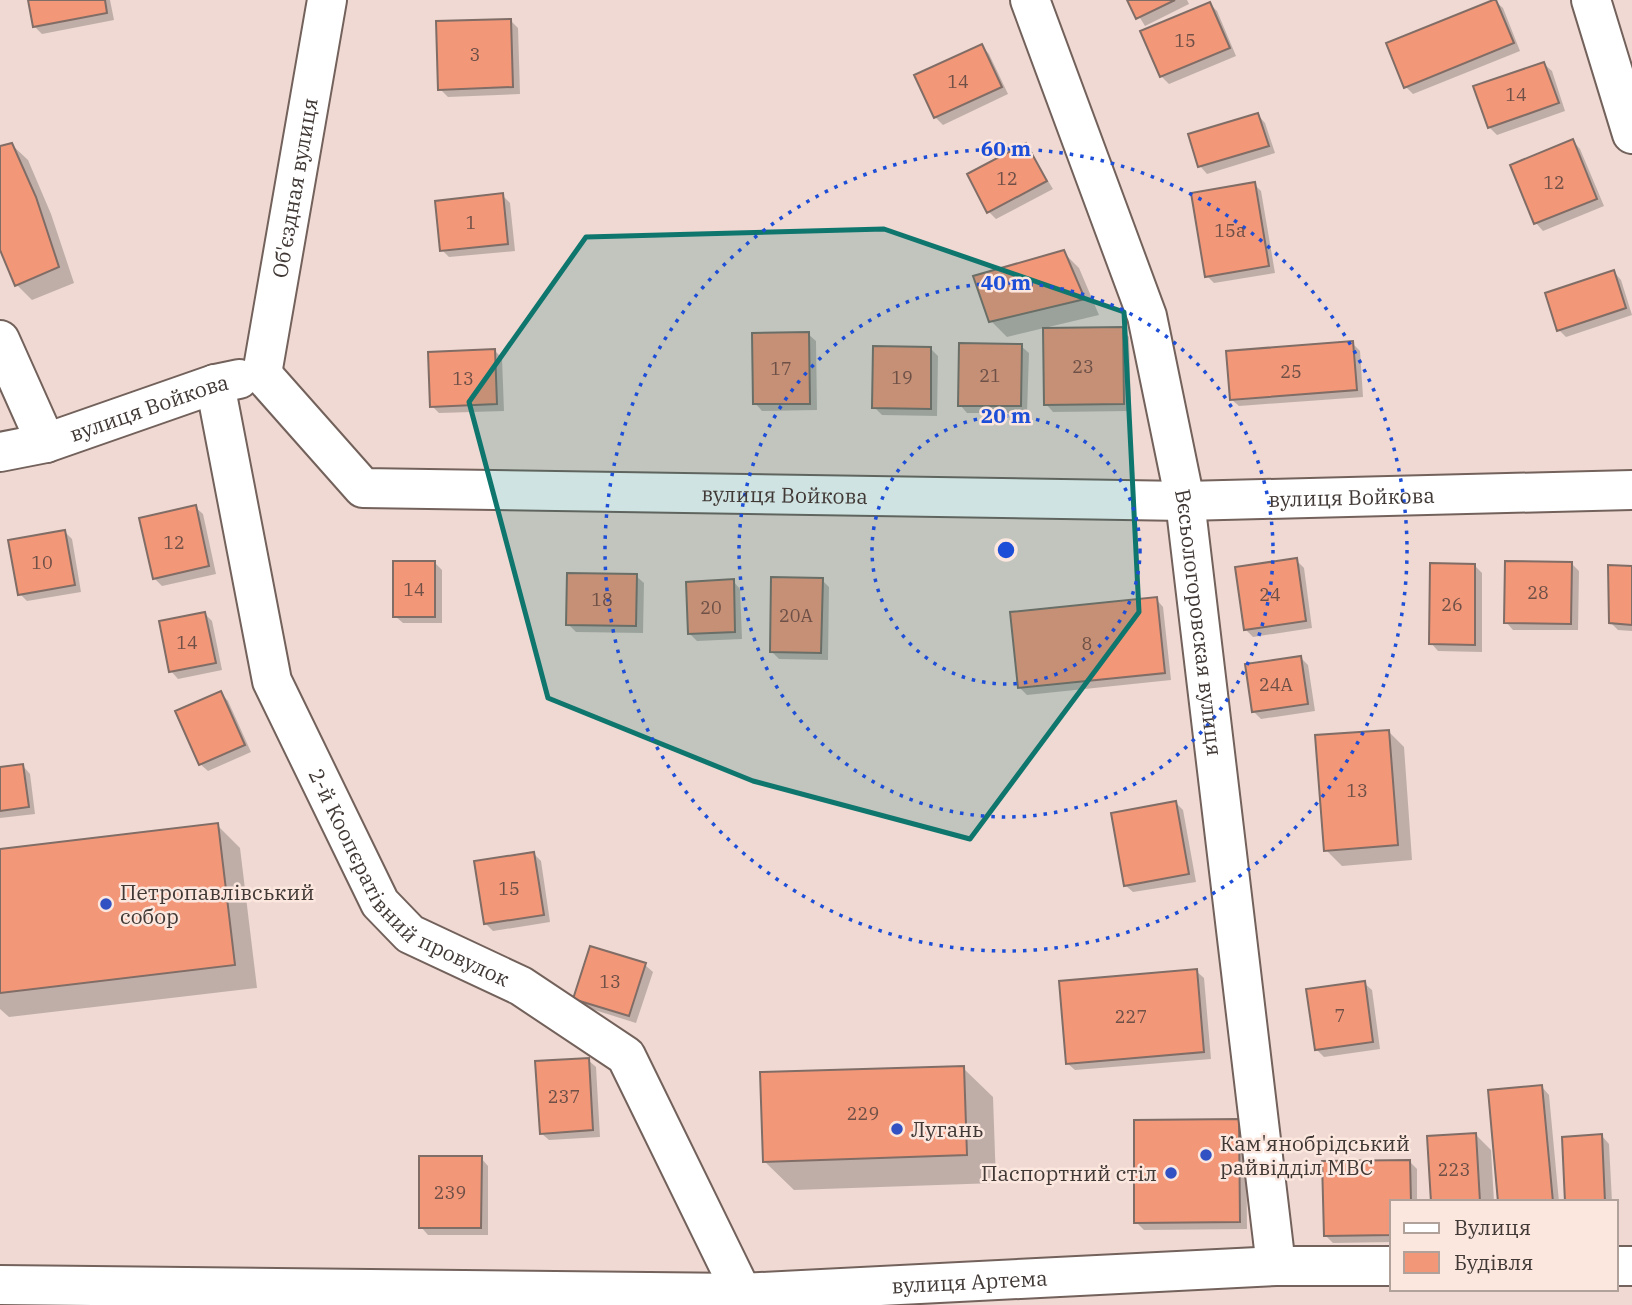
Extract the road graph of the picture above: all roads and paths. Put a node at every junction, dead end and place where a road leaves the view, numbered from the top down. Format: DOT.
graph roads {
  1 [pos="327,0"];
  2 [pos="1030,0"];
  3 [pos="1591,0"];
  4 [pos="1632,134"];
  5 [pos="0,340"];
  6 [pos="262,374"];
  7 [pos="215,384"];
  8 [pos="46,443"];
  9 [pos="0,452"];
  10 [pos="1632,490"];
  11 [pos="1185,502"];
  12 [pos="1276,1266"];
  13 [pos="1390,1266"];
  14 [pos="0,1285"];
  15 [pos="742,1293"];
  16 [pos="965,1293"];
  1 -- 6 [label="street, Об'єздная вулиця"];
  2 -- 11 [label="street, Вєсьологоровская вулиця"];
  3 -- 4 [label="street"];
  5 -- 8 [label="street"];
  6 -- 7 [label="street, вулиця Войкова"];
  6 -- 11 [label="street, вулиця Войкова"];
  7 -- 8 [label="street, вулиця Войкова"];
  7 -- 15 [label="street, 2-й Коопєратівний провулок"];
  8 -- 9 [label="street, вулиця Войкова"];
  10 -- 11 [label="street, вулиця Войкова"];
  11 -- 12 [label="street, Вєсьологоровская вулиця"];
  12 -- 13 [label="street, вулиця Артема"];
  12 -- 16 [label="street, вулиця Артема"];
  14 -- 15 [label="street, вулиця Артема"];
  15 -- 16 [label="street, вулиця Артема"];
}
